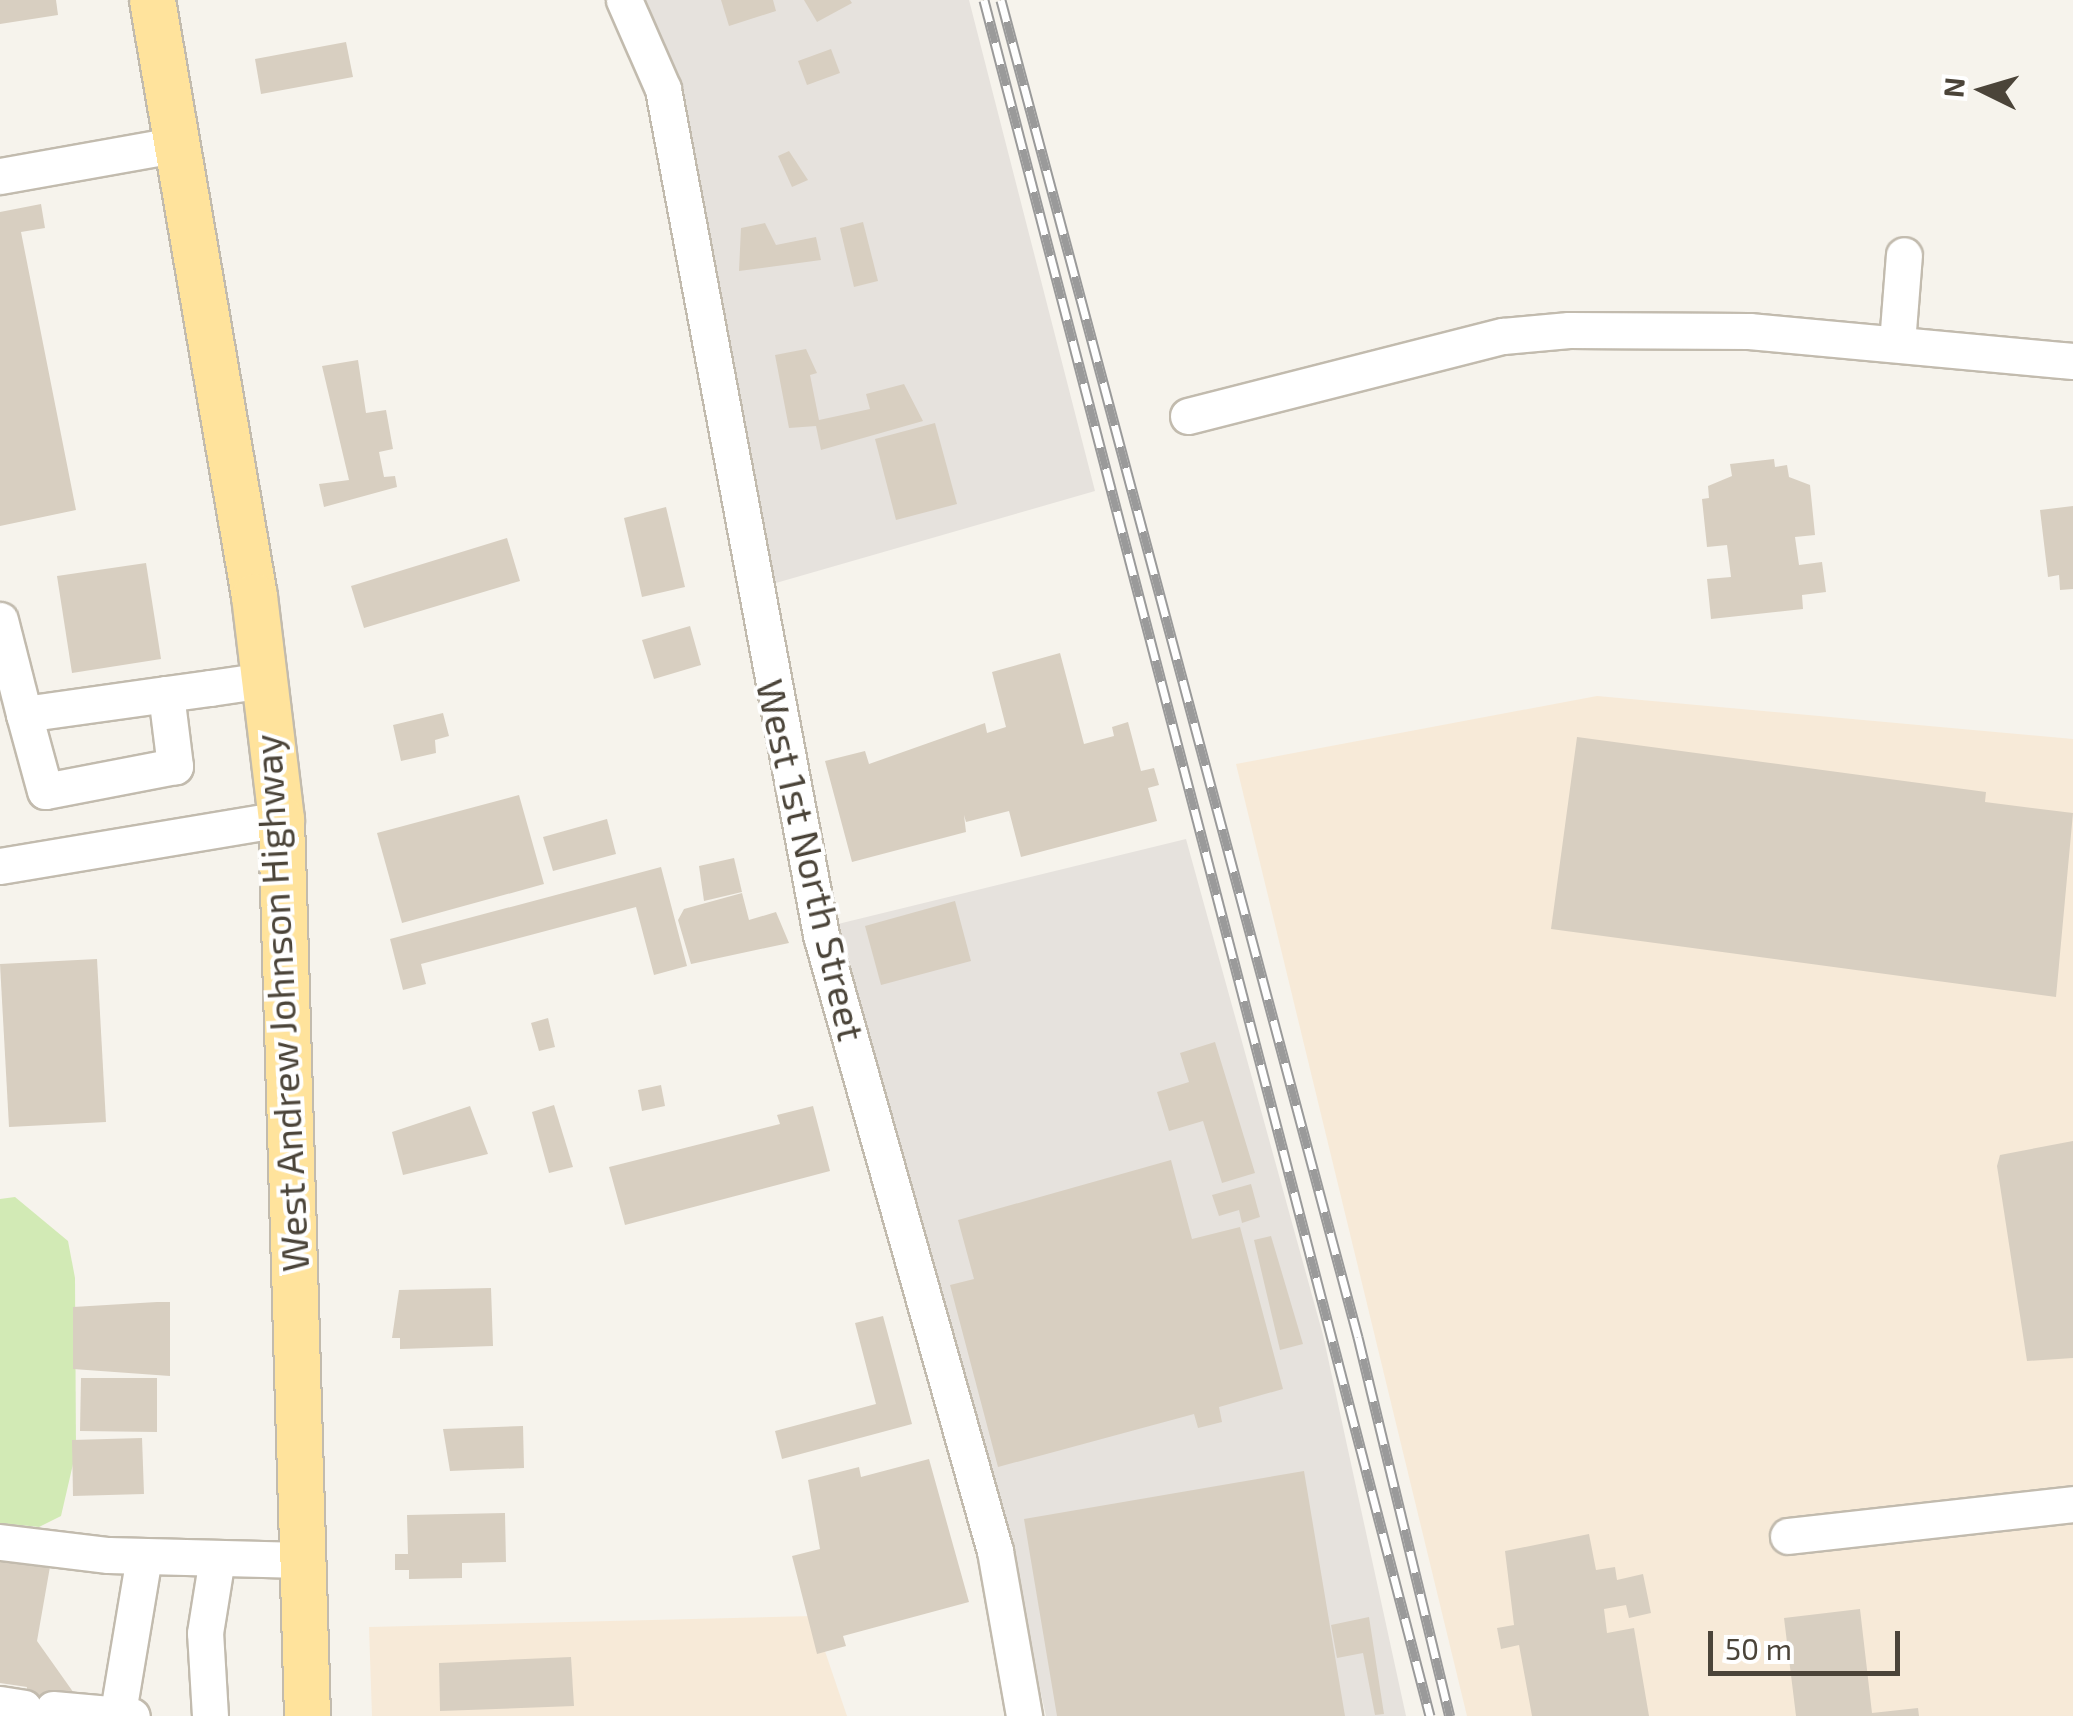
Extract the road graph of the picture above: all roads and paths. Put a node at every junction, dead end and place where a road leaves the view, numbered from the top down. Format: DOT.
graph roads {
  1 [pos="152,0"];
  2 [pos="624,0"];
  3 [pos="179,144"];
  4 [pos="0,176"];
  5 [pos="1904,255"];
  6 [pos="1897,343"];
  7 [pos="2073,362"];
  8 [pos="1188,416"];
  9 [pos="0,620"];
  10 [pos="264,680"];
  11 [pos="166,694"];
  12 [pos="24,714"];
  13 [pos="281,819"];
  14 [pos="0,866"];
  15 [pos="2073,1504"];
  16 [pos="1788,1536"];
  17 [pos="0,1542"];
  18 [pos="144,1556"];
  19 [pos="217,1558"];
  20 [pos="302,1560"];
  21 [pos="26,1707"];
  22 [pos="125,1714"];
  23 [pos="210,1716"];
  24 [pos="307,1716"];
  25 [pos="1024,1716"];
  1 -- 3 [label="main road, West Andrew Johnson Highway"];
  2 -- 25 [label="street, West 1st North Street"];
  3 -- 4 [label="street"];
  3 -- 10 [label="main road, West Andrew Johnson Highway"];
  5 -- 6 [label="street"];
  6 -- 7 [label="street"];
  6 -- 8 [label="street"];
  9 -- 12 [label="street"];
  10 -- 11 [label="street"];
  10 -- 13 [label="main road, West Andrew Johnson Highway"];
  11 -- 12 [label="street"];
  11 -- 12 [label="street"];
  13 -- 14 [label="street"];
  13 -- 20 [label="main road, West Andrew Johnson Highway"];
  15 -- 16 [label="street"];
  17 -- 18 [label="street"];
  18 -- 19 [label="street"];
  18 -- 22 [label="street"];
  19 -- 20 [label="street"];
  19 -- 23 [label="street"];
  20 -- 24 [label="main road, West Andrew Johnson Highway"];
  21 -- 22 [label="street"];
}
